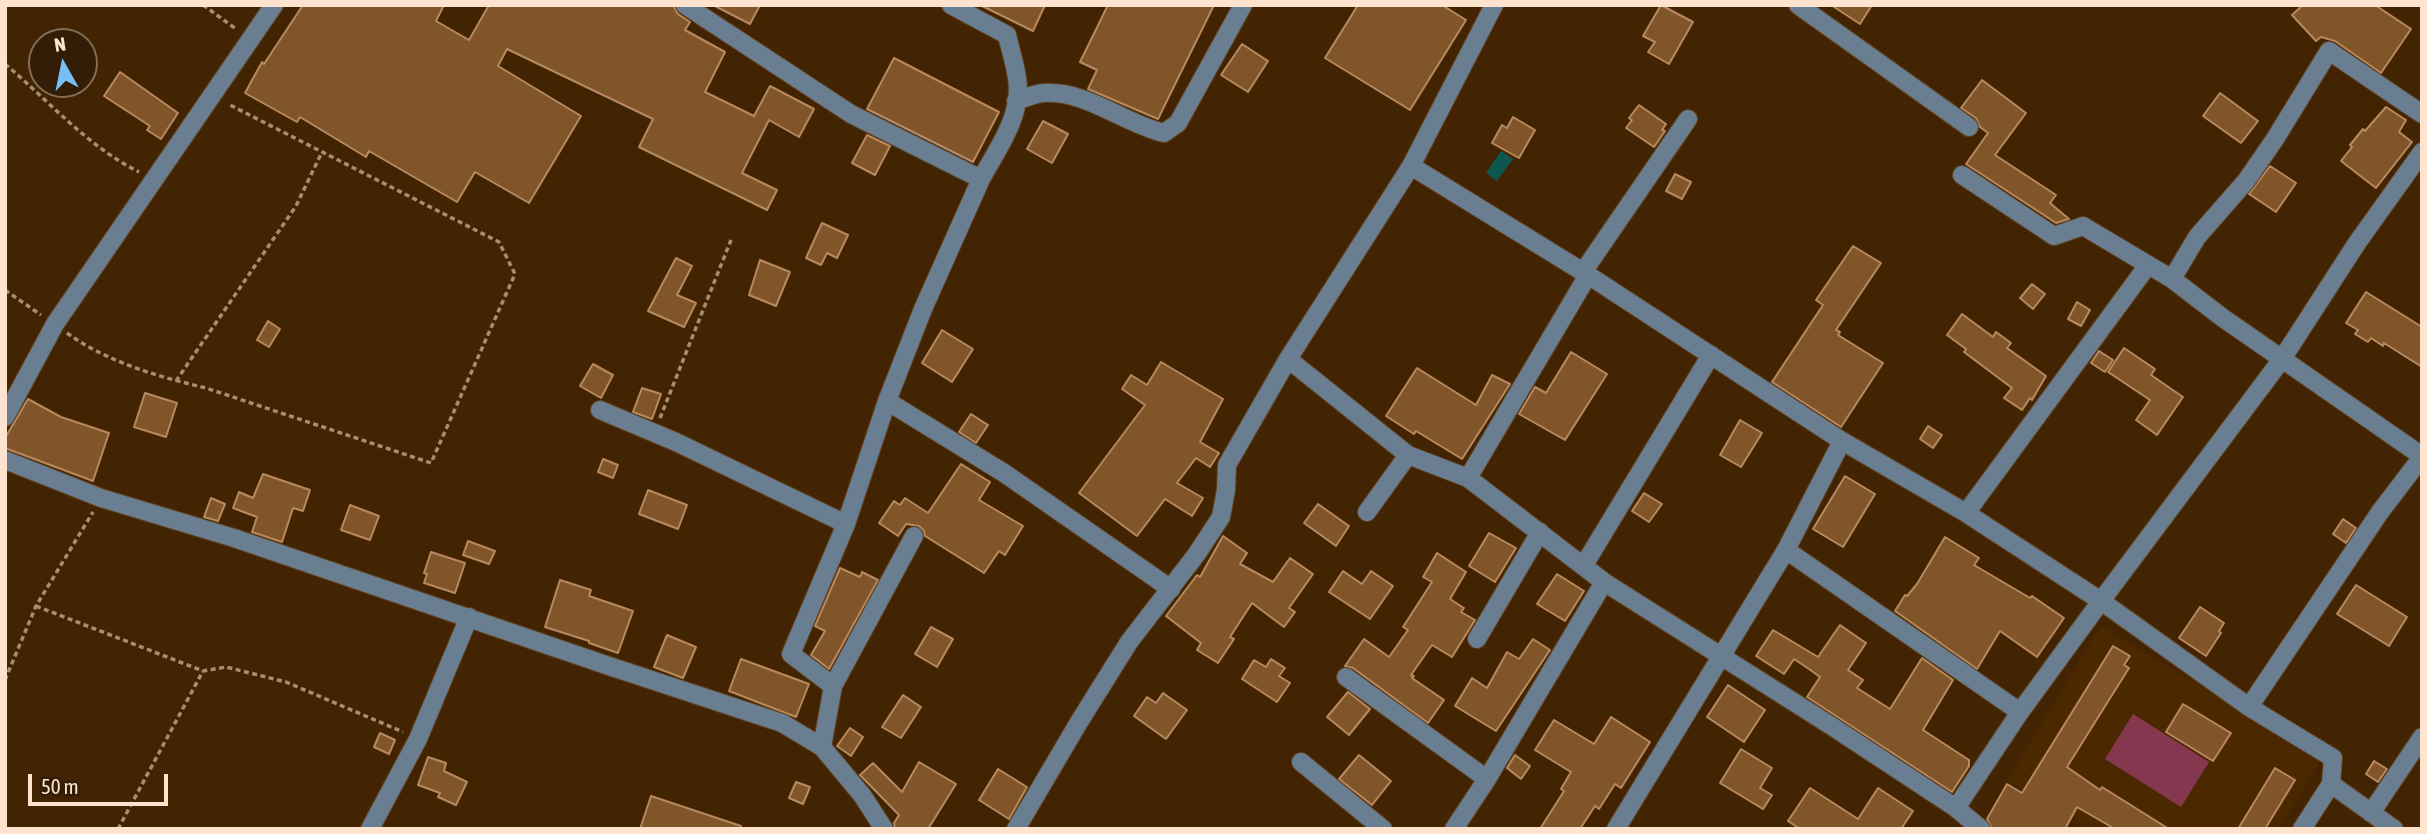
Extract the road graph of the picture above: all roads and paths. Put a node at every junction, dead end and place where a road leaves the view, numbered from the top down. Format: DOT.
graph roads {
  1 [pos="203,5"];
  2 [pos="274,5"];
  3 [pos="685,5"];
  4 [pos="951,5"];
  5 [pos="1243,5"];
  6 [pos="1494,5"];
  7 [pos="1798,5"];
  8 [pos="250,39"];
  9 [pos="5,64"];
  10 [pos="211,95"];
  11 [pos="1017,101"];
  12 [pos="2422,114"];
  13 [pos="1688,118"];
  14 [pos="1969,127"];
  15 [pos="322,152"];
  16 [pos="2422,152"];
  17 [pos="1411,166"];
  18 [pos="1962,174"];
  19 [pos="153,179"];
  20 [pos="981,180"];
  21 [pos="731,240"];
  22 [pos="2148,265"];
  23 [pos="1586,273"];
  24 [pos="2172,279"];
  25 [pos="5,290"];
  26 [pos="55,324"];
  27 [pos="1711,355"];
  28 [pos="1288,359"];
  29 [pos="2282,359"];
  30 [pos="176,381"];
  31 [pos="887,401"];
  32 [pos="600,410"];
  33 [pos="5,417"];
  34 [pos="654,433"];
  35 [pos="1842,441"];
  36 [pos="1408,455"];
  37 [pos="2422,457"];
  38 [pos="5,460"];
  39 [pos="1468,478"];
  40 [pos="101,498"];
  41 [pos="1367,512"];
  42 [pos="1966,513"];
  43 [pos="846,524"];
  44 [pos="1540,532"];
  45 [pos="914,536"];
  46 [pos="1786,550"];
  47 [pos="1584,565"];
  48 [pos="1604,582"];
  49 [pos="1171,589"];
  50 [pos="2101,601"];
  51 [pos="36,606"];
  52 [pos="469,617"];
  53 [pos="1477,639"];
  54 [pos="1720,655"];
  55 [pos="203,671"];
  56 [pos="1346,677"];
  57 [pos="5,680"];
  58 [pos="833,686"];
  59 [pos="2249,707"];
  60 [pos="2020,712"];
  61 [pos="2422,737"];
  62 [pos="418,739"];
  63 [pos="822,747"];
  64 [pos="1301,762"];
  65 [pos="1488,779"];
  66 [pos="2331,784"];
  67 [pos="1956,808"];
  68 [pos="2371,813"];
  69 [pos="118,829"];
  70 [pos="370,829"];
  71 [pos="884,829"];
  72 [pos="1016,829"];
  73 [pos="1383,829"];
  74 [pos="1454,829"];
  75 [pos="1616,829"];
  76 [pos="1981,829"];
  77 [pos="2302,829"];
  78 [pos="2394,829"];
  1 -- 8 [label="path"];
  2 -- 8 [label="street"];
  3 -- 20 [label="street"];
  4 -- 11 [label="street"];
  5 -- 11 [label="street"];
  6 -- 17 [label="street"];
  7 -- 14 [label="street"];
  8 -- 10 [label="street"];
  9 -- 19 [label="path"];
  10 -- 15 [label="path"];
  10 -- 19 [label="street"];
  11 -- 20 [label="street"];
  12 -- 24 [label="street"];
  13 -- 23 [label="street"];
  15 -- 30 [label="path"];
  15 -- 30 [label="path"];
  16 -- 29 [label="street"];
  17 -- 23 [label="street"];
  17 -- 28 [label="street"];
  18 -- 22 [label="street"];
  19 -- 26 [label="street"];
  20 -- 31 [label="street"];
  21 -- 34 [label="path"];
  22 -- 24 [label="street"];
  22 -- 42 [label="street"];
  23 -- 27 [label="street"];
  23 -- 39 [label="street"];
  24 -- 29 [label="street"];
  25 -- 26 [label="path"];
  26 -- 30 [label="path"];
  26 -- 33 [label="street"];
  27 -- 35 [label="street"];
  27 -- 47 [label="street"];
  28 -- 36 [label="street"];
  28 -- 49 [label="street"];
  29 -- 37 [label="street"];
  29 -- 50 [label="street"];
  31 -- 43 [label="street"];
  31 -- 49 [label="street"];
  32 -- 34 [label="street"];
  34 -- 43 [label="street"];
  35 -- 42 [label="street"];
  35 -- 46 [label="street"];
  36 -- 39 [label="street"];
  36 -- 41 [label="street"];
  37 -- 59 [label="street"];
  38 -- 40 [label="street"];
  39 -- 44 [label="street"];
  40 -- 51 [label="path"];
  40 -- 52 [label="street"];
  42 -- 50 [label="street"];
  43 -- 58 [label="street"];
  44 -- 47 [label="street"];
  44 -- 53 [label="street"];
  45 -- 58 [label="street"];
  46 -- 54 [label="street"];
  46 -- 60 [label="street"];
  47 -- 48 [label="street"];
  48 -- 54 [label="street"];
  48 -- 65 [label="street"];
  49 -- 72 [label="street"];
  50 -- 59 [label="street"];
  50 -- 60 [label="street"];
  51 -- 55 [label="path"];
  51 -- 57 [label="path"];
  52 -- 62 [label="street"];
  52 -- 63 [label="street"];
  54 -- 67 [label="street"];
  54 -- 75 [label="street"];
  55 -- 62 [label="path"];
  55 -- 69 [label="path"];
  56 -- 65 [label="street"];
  58 -- 63 [label="street"];
  59 -- 66 [label="street"];
  60 -- 67 [label="street"];
  61 -- 68 [label="street"];
  62 -- 70 [label="street"];
  63 -- 71 [label="street"];
  64 -- 73 [label="street"];
  65 -- 74 [label="street"];
  66 -- 68 [label="street"];
  66 -- 77 [label="street"];
  67 -- 76 [label="street"];
  68 -- 78 [label="street"];
}
